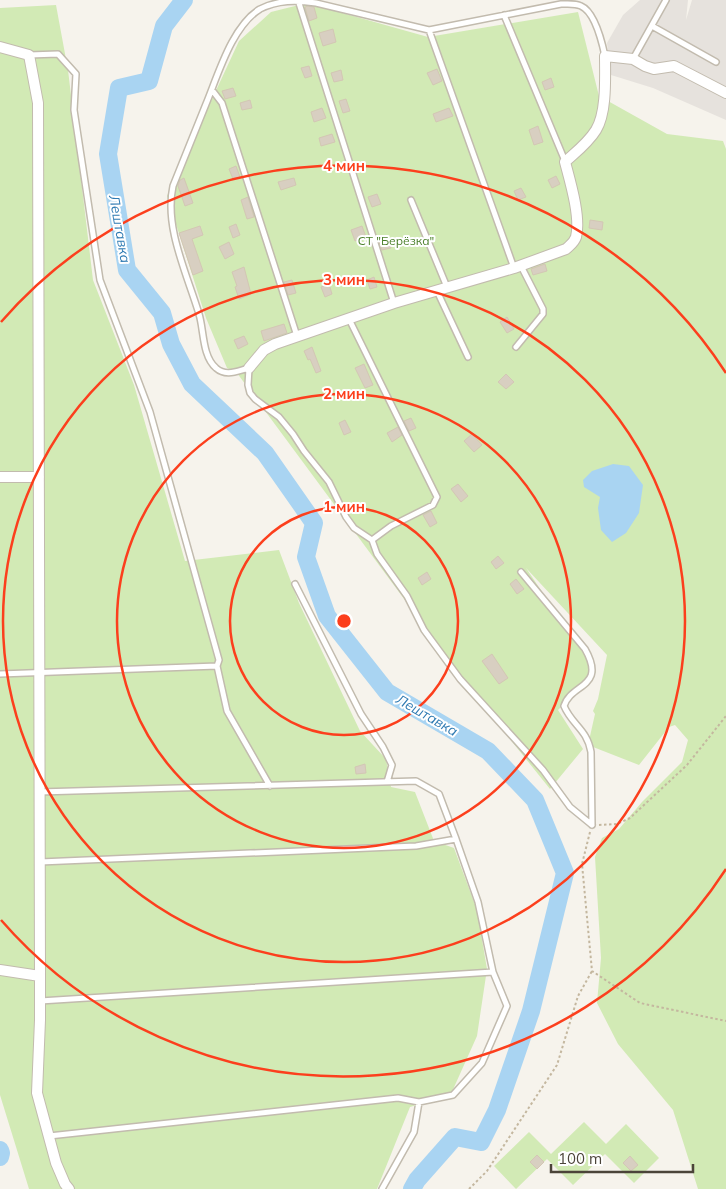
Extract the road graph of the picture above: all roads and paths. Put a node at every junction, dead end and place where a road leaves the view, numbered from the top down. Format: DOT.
graph roads {
  1 [pos="298,0"];
  2 [pos="666,0"];
  3 [pos="504,15"];
  4 [pos="652,26"];
  5 [pos="429,30"];
  6 [pos="0,47"];
  7 [pos="29,55"];
  8 [pos="605,56"];
  9 [pos="633,59"];
  10 [pos="716,62"];
  11 [pos="212,90"];
  12 [pos="726,93"];
  13 [pos="565,162"];
  14 [pos="411,200"];
  15 [pos="518,267"];
  16 [pos="442,289"];
  17 [pos="394,303"];
  18 [pos="349,319"];
  19 [pos="298,336"];
  20 [pos="516,347"];
  21 [pos="468,358"];
  22 [pos="249,368"];
  23 [pos="0,477"];
  24 [pos="39,477"];
  25 [pos="372,540"];
  26 [pos="521,572"];
  27 [pos="295,584"];
  28 [pos="218,666"];
  29 [pos="0,674"];
  30 [pos="39,674"];
  31 [pos="726,716"];
  32 [pos="387,782"];
  33 [pos="270,786"];
  34 [pos="40,792"];
  35 [pos="592,825"];
  36 [pos="456,839"];
  37 [pos="40,862"];
  38 [pos="0,970"];
  39 [pos="592,970"];
  40 [pos="493,972"];
  41 [pos="40,976"];
  42 [pos="40,1001"];
  43 [pos="726,1020"];
  44 [pos="418,1102"];
  45 [pos="49,1136"];
  46 [pos="69,1189"];
  47 [pos="382,1189"];
  48 [pos="469,1189"];
  1 -- 5 [label="lane"];
  1 -- 11 [label="lane"];
  1 -- 17 [label="lane"];
  2 -- 4 [label="lane"];
  3 -- 5 [label="lane"];
  3 -- 8 [label="lane"];
  3 -- 13 [label="lane"];
  4 -- 9 [label="lane"];
  4 -- 10 [label="lane"];
  5 -- 15 [label="lane"];
  6 -- 7 [label="street"];
  7 -- 24 [label="street"];
  7 -- 28 [label="lane"];
  8 -- 9 [label="street"];
  8 -- 13 [label="street"];
  9 -- 12 [label="street"];
  11 -- 19 [label="lane"];
  11 -- 22 [label="lane"];
  13 -- 15 [label="street"];
  14 -- 16 [label="lane"];
  15 -- 16 [label="street"];
  15 -- 20 [label="lane"];
  16 -- 17 [label="street"];
  16 -- 21 [label="lane"];
  17 -- 18 [label="street"];
  18 -- 19 [label="street"];
  18 -- 25 [label="lane"];
  19 -- 22 [label="street"];
  22 -- 25 [label="lane"];
  23 -- 24 [label="street"];
  24 -- 30 [label="street"];
  25 -- 35 [label="lane"];
  26 -- 35 [label="lane"];
  27 -- 32 [label="lane"];
  28 -- 30 [label="lane"];
  28 -- 33 [label="lane"];
  29 -- 30 [label="lane"];
  30 -- 34 [label="street"];
  31 -- 35 [label="path"];
  32 -- 33 [label="lane"];
  32 -- 36 [label="lane"];
  33 -- 34 [label="lane"];
  34 -- 37 [label="street"];
  35 -- 39 [label="path"];
  36 -- 37 [label="lane"];
  36 -- 40 [label="lane"];
  37 -- 41 [label="street"];
  38 -- 41 [label="street"];
  39 -- 43 [label="path"];
  39 -- 48 [label="path"];
  40 -- 42 [label="lane"];
  40 -- 44 [label="lane"];
  41 -- 42 [label="street"];
  42 -- 45 [label="street"];
  44 -- 45 [label="lane"];
  44 -- 47 [label="lane"];
  45 -- 46 [label="street"];
}
